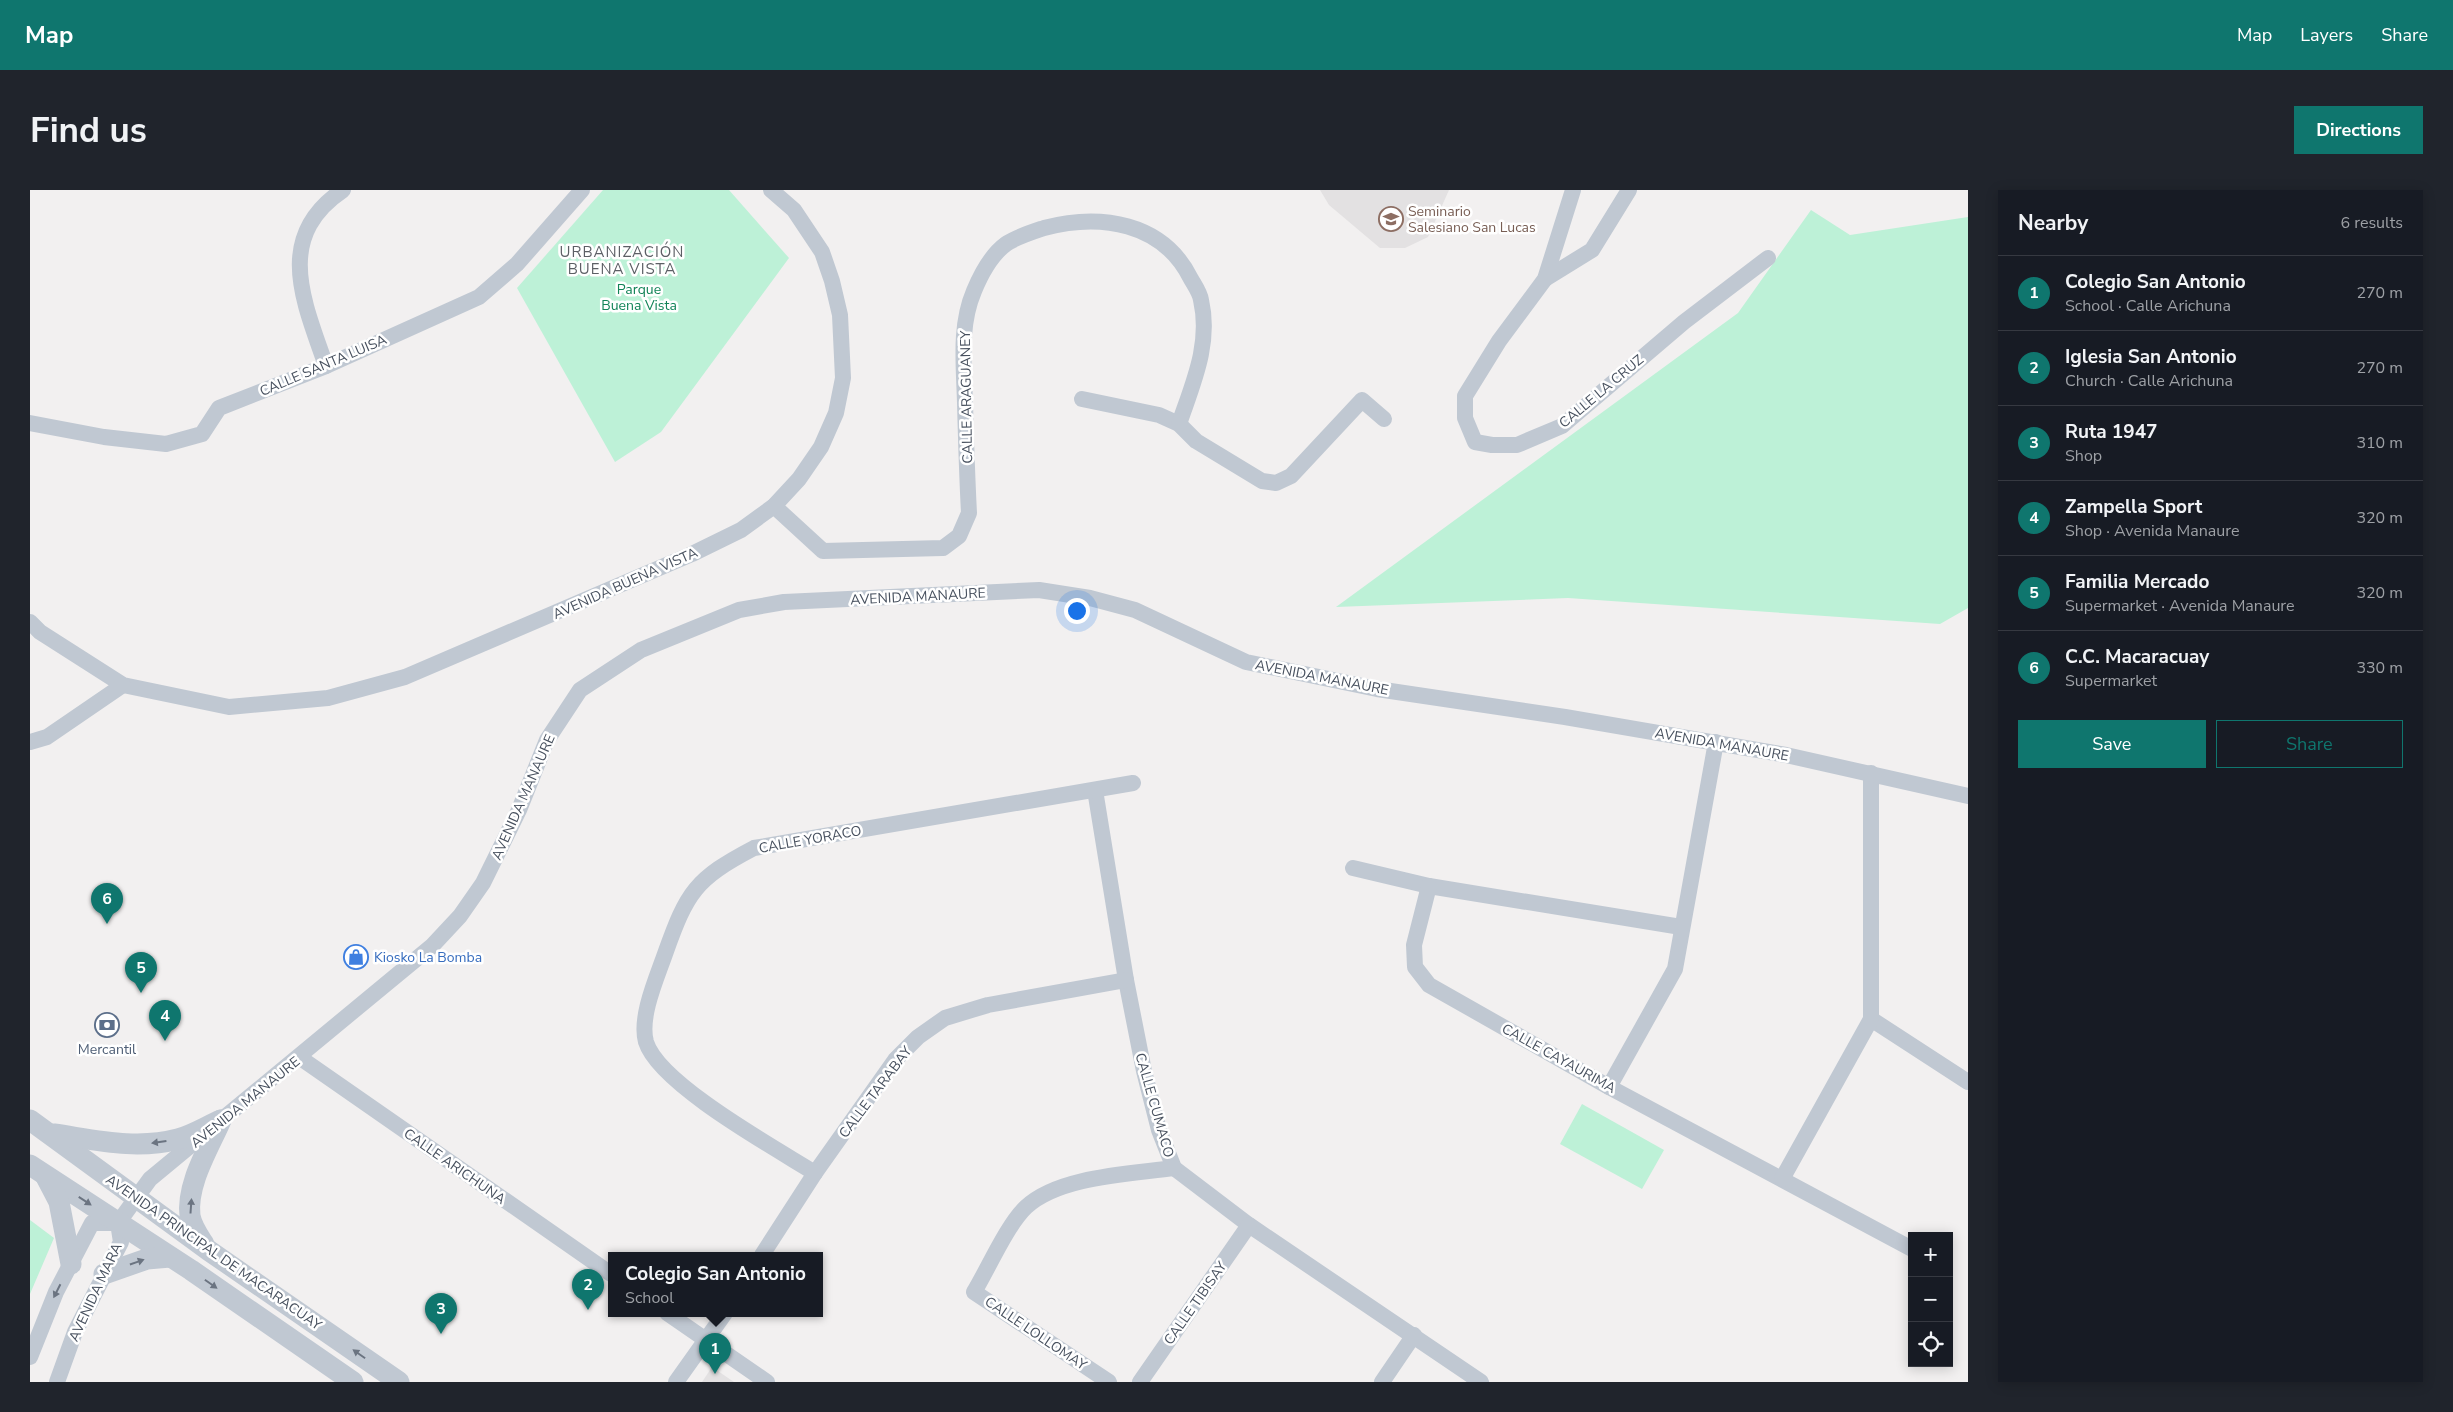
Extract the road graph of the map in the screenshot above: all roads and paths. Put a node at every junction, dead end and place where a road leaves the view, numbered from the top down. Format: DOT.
graph roads {
  1 [pos="343,190"];
  2 [pos="582,190"];
  3 [pos="773,190"];
  4 [pos="1573,190"];
  5 [pos="1629,190"];
  6 [pos="1768,258"];
  7 [pos="1545,279"];
  8 [pos="326,366"];
  9 [pos="1082,399"];
  10 [pos="1384,419"];
  11 [pos="30,423"];
  12 [pos="1179,424"];
  13 [pos="774,506"];
  14 [pos="30,622"];
  15 [pos="123,685"];
  16 [pos="30,742"];
  17 [pos="1716,742"];
  18 [pos="1872,773"];
  19 [pos="1133,783"];
  20 [pos="1095,790"];
  21 [pos="1968,796"];
  22 [pos="1353,868"];
  23 [pos="1429,886"];
  24 [pos="1681,927"];
  25 [pos="1126,980"];
  26 [pos="1871,1019"];
  27 [pos="299,1057"];
  28 [pos="1968,1082"];
  29 [pos="1609,1087"];
  30 [pos="30,1120"];
  31 [pos="221,1120"];
  32 [pos="52,1134"];
  33 [pos="1174,1168"];
  34 [pos="38,1170"];
  35 [pos="815,1173"];
  36 [pos="1782,1180"];
  37 [pos="136,1196"];
  38 [pos="118,1223"];
  39 [pos="1249,1225"];
  40 [pos="1908,1247"];
  41 [pos="208,1250"];
  42 [pos="764,1252"];
  43 [pos="170,1257"];
  44 [pos="71,1264"];
  45 [pos="608,1272"];
  46 [pos="104,1274"];
  47 [pos="673,1317"];
  48 [pos="722,1317"];
  49 [pos="1414,1335"];
  50 [pos="707,1341"];
  51 [pos="30,1357"];
  52 [pos="56,1382"];
  53 [pos="353,1382"];
  54 [pos="399,1382"];
  55 [pos="676,1382"];
  56 [pos="767,1382"];
  57 [pos="1110,1382"];
  58 [pos="1140,1382"];
  59 [pos="1382,1382"];
  60 [pos="1481,1382"];
  1 -- 8 [label="street"];
  2 -- 8 [label="street, CALLE SANTA LUISA"];
  3 -- 13 [label="street, AVENIDA BUENA VISTA"];
  4 -- 7 [label="street"];
  5 -- 7 [label="street"];
  6 -- 7 [label="street, CALLE LA CRUZ"];
  8 -- 11 [label="street, CALLE SANTA LUISA"];
  9 -- 12 [label="street"];
  10 -- 12 [label="street"];
  12 -- 13 [label="street, CALLE ARAGUANEY"];
  13 -- 15 [label="street, AVENIDA BUENA VISTA"];
  14 -- 15 [label="street, AVENIDA BUENA VISTA"];
  15 -- 16 [label="street"];
  17 -- 18 [label="street, AVENIDA MANAURE"];
  17 -- 24 [label="street"];
  17 -- 27 [label="street, AVENIDA MANAURE"];
  18 -- 21 [label="street, AVENIDA MANAURE"];
  18 -- 26 [label="street"];
  19 -- 20 [label="street, CALLE YORACO"];
  20 -- 25 [label="street, CALLE CUMACO"];
  20 -- 35 [label="street, CALLE YORACO"];
  22 -- 23 [label="street"];
  23 -- 24 [label="street"];
  23 -- 29 [label="street, CALLE CAYAURIMA"];
  24 -- 29 [label="street"];
  25 -- 33 [label="street, CALLE CUMACO"];
  25 -- 35 [label="street, CALLE TARABAY"];
  26 -- 28 [label="street"];
  26 -- 36 [label="street"];
  27 -- 31 [label="street, AVENIDA MANAURE"];
  27 -- 45 [label="street, CALLE ARICHUNA"];
  29 -- 36 [label="street, CALLE CAYAURIMA"];
  30 -- 32 [label="street, AVENIDA PRINCIPAL DE MACARACUAY"];
  31 -- 32 [label="street, one-way"];
  31 -- 37 [label="street, AVENIDA MANAURE"];
  41 -- 31 [label="street, one-way"];
  32 -- 37 [label="street, AVENIDA PRINCIPAL DE MACARACUAY"];
  33 -- 39 [label="street, CALLE CUMACO"];
  33 -- 57 [label="street, CALLE LOLLOMAY"];
  34 -- 38 [label="street, AVENIDA PRINCIPAL DE MACARACUAY, one-way"];
  34 -- 44 [label="street"];
  35 -- 42 [label="street, CALLE TARABAY"];
  36 -- 40 [label="street, CALLE CAYAURIMA"];
  37 -- 38 [label="street, AVENIDA MANAURE"];
  37 -- 41 [label="street, AVENIDA PRINCIPAL DE MACARACUAY"];
  38 -- 43 [label="street, AVENIDA PRINCIPAL DE MACARACUAY"];
  38 -- 44 [label="street, AVENIDA MARA"];
  38 -- 46 [label="street, AVENIDA MARA"];
  39 -- 49 [label="street, CALLE CUMACO"];
  39 -- 58 [label="street, CALLE TIBISAY"];
  54 -- 41 [label="street, AVENIDA PRINCIPAL DE MACARACUAY, one-way"];
  46 -- 43 [label="street, one-way"];
  43 -- 53 [label="street, AVENIDA PRINCIPAL DE MACARACUAY, one-way"];
  44 -- 51 [label="street, AVENIDA MARA, one-way"];
  46 -- 52 [label="street, AVENIDA MARA"];
  47 -- 50 [label="street"];
  48 -- 50 [label="street"];
  49 -- 59 [label="street"];
  49 -- 60 [label="street, CALLE CUMACO"];
  50 -- 55 [label="street"];
  50 -- 56 [label="street"];
}
